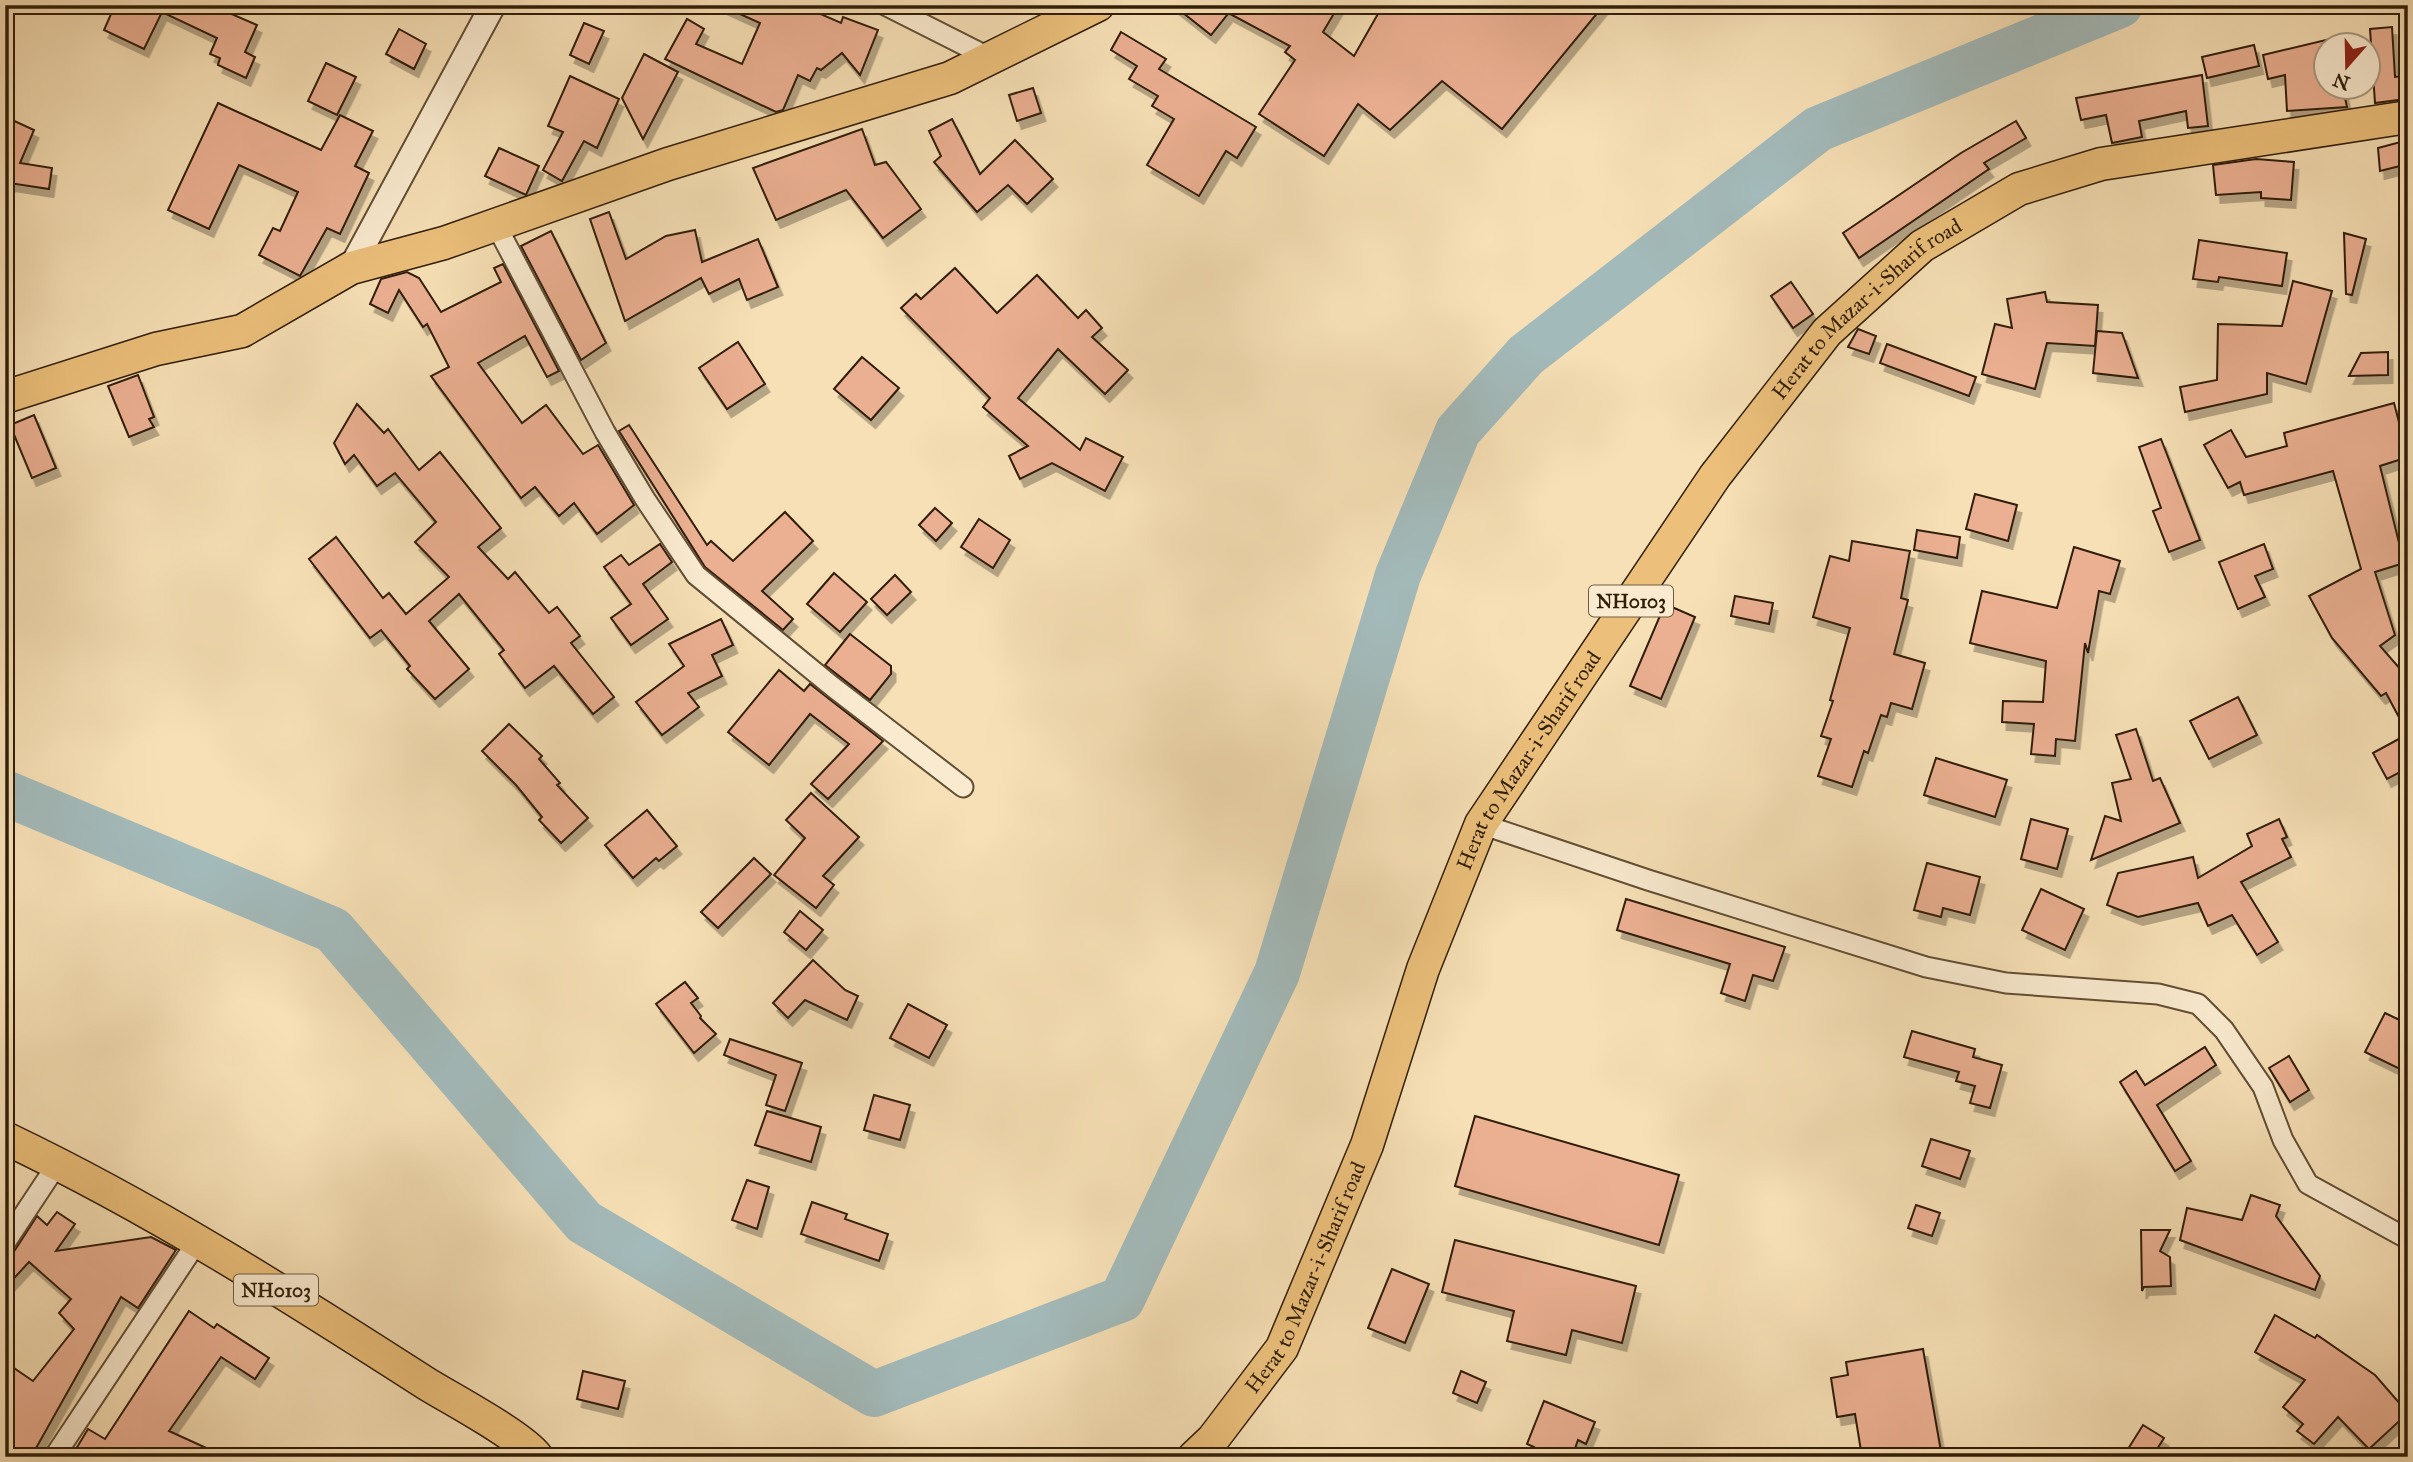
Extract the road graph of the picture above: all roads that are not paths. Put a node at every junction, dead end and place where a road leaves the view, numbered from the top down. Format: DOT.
graph roads {
  1 [pos="493,5"];
  2 [pos="885,5"];
  3 [pos="1098,5"];
  4 [pos="992,59"];
  5 [pos="2408,117"];
  6 [pos="496,225"];
  7 [pos="351,268"];
  8 [pos="5,397"];
  9 [pos="963,787"];
  10 [pos="1481,824"];
  11 [pos="5,1138"];
  12 [pos="58,1163"];
  13 [pos="2408,1239"];
  14 [pos="197,1242"];
  15 [pos="5,1243"];
  16 [pos="54,1457"];
  17 [pos="537,1457"];
  18 [pos="1194,1457"];
  1 -- 7 [label="street"];
  2 -- 4 [label="street"];
  3 -- 4 [label="main road"];
  4 -- 6 [label="main road"];
  5 -- 10 [label="main road, Herat to Mazar-i-Sharif road / NH0103"];
  6 -- 7 [label="main road"];
  6 -- 9 [label="street"];
  7 -- 8 [label="main road"];
  10 -- 13 [label="street"];
  10 -- 18 [label="main road, Herat to Mazar-i-Sharif road / NH0103"];
  11 -- 12 [label="main road, NH0103"];
  12 -- 14 [label="main road, NH0103"];
  12 -- 15 [label="street"];
  14 -- 16 [label="street"];
  14 -- 17 [label="main road, NH0103"];
}
